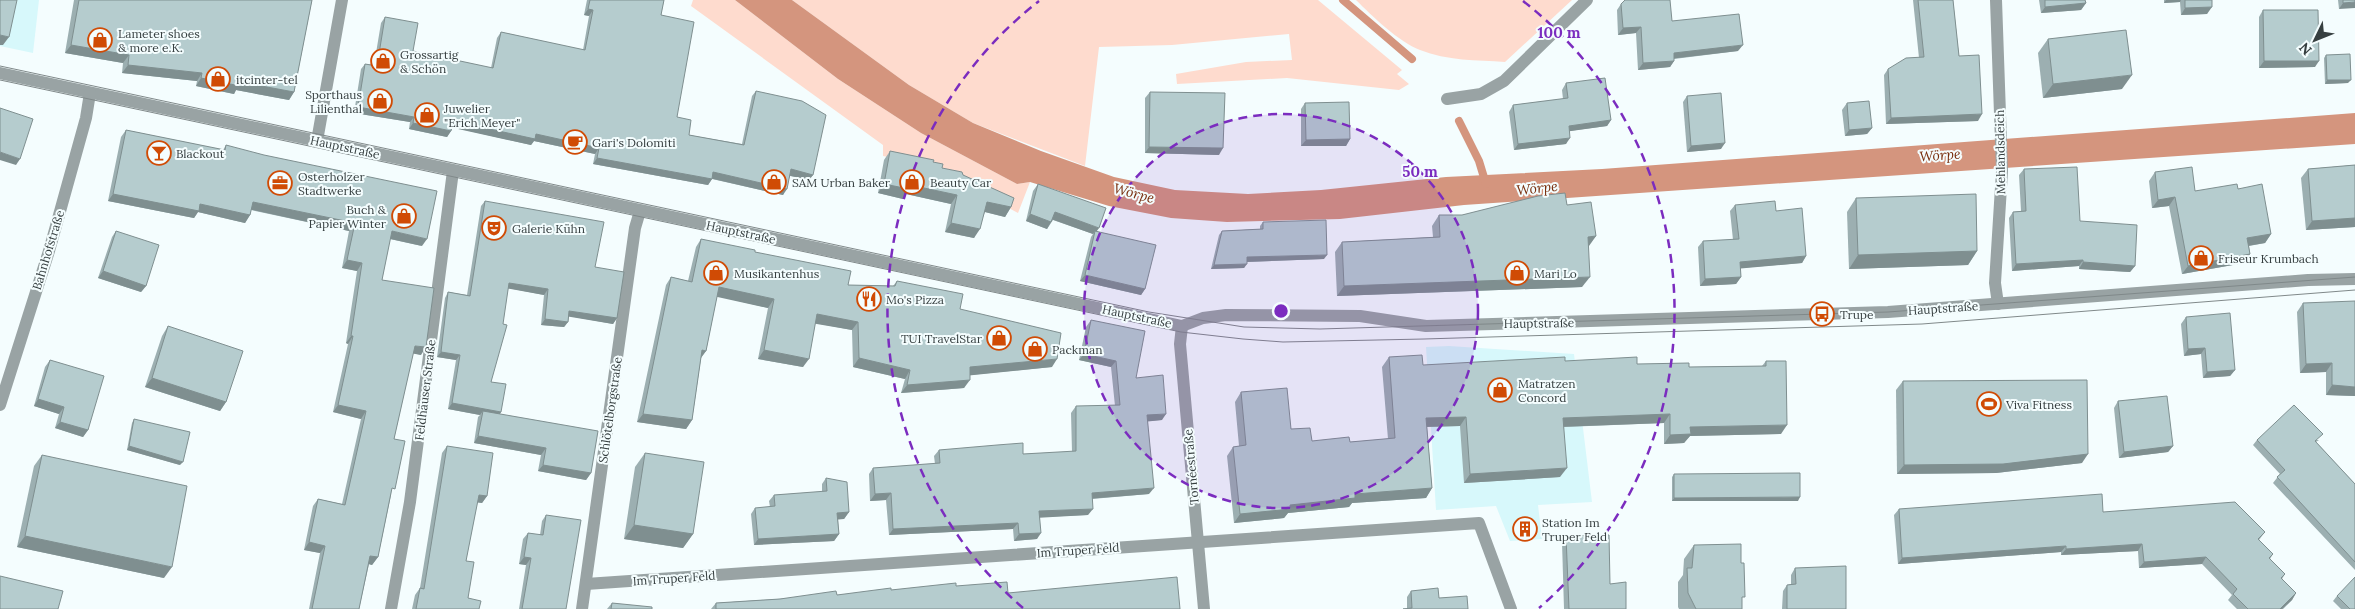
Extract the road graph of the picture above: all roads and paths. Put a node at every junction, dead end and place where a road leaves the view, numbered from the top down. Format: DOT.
graph roads {
  1 [pos="342,0"];
  2 [pos="1587,0"];
  3 [pos="1996,0"];
  4 [pos="0,74"];
  5 [pos="90,93"];
  6 [pos="1447,99"];
  7 [pos="317,141"];
  8 [pos="453,171"];
  9 [pos="640,211"];
  10 [pos="2355,279"];
  11 [pos="1998,304"];
  12 [pos="1182,326"];
  13 [pos="0,405"];
  14 [pos="1198,542"];
  15 [pos="586,584"];
  16 [pos="391,609"];
  17 [pos="582,609"];
  18 [pos="1204,609"];
  19 [pos="1511,609"];
  1 -- 7 [label="street"];
  2 -- 6 [label="street"];
  3 -- 11 [label="street, Mehlandsdeich"];
  4 -- 5 [label="street, Hauptstraße"];
  5 -- 7 [label="street, Hauptstraße"];
  5 -- 13 [label="street, Bahnhofstraße"];
  7 -- 8 [label="street, Hauptstraße"];
  8 -- 9 [label="street, Hauptstraße"];
  8 -- 16 [label="street, Feldhäuser Straße"];
  9 -- 12 [label="street, Hauptstraße"];
  9 -- 15 [label="street, Schlötelborgstraße"];
  10 -- 11 [label="street, Hauptstraße"];
  11 -- 12 [label="street, Hauptstraße"];
  12 -- 14 [label="street, Tornéestraße"];
  14 -- 15 [label="street, Im Truper Feld"];
  14 -- 18 [label="street, Tornéestraße"];
  14 -- 19 [label="street, Im Truper Feld"];
  15 -- 17 [label="street, Schlötelborgstraße"];
}
